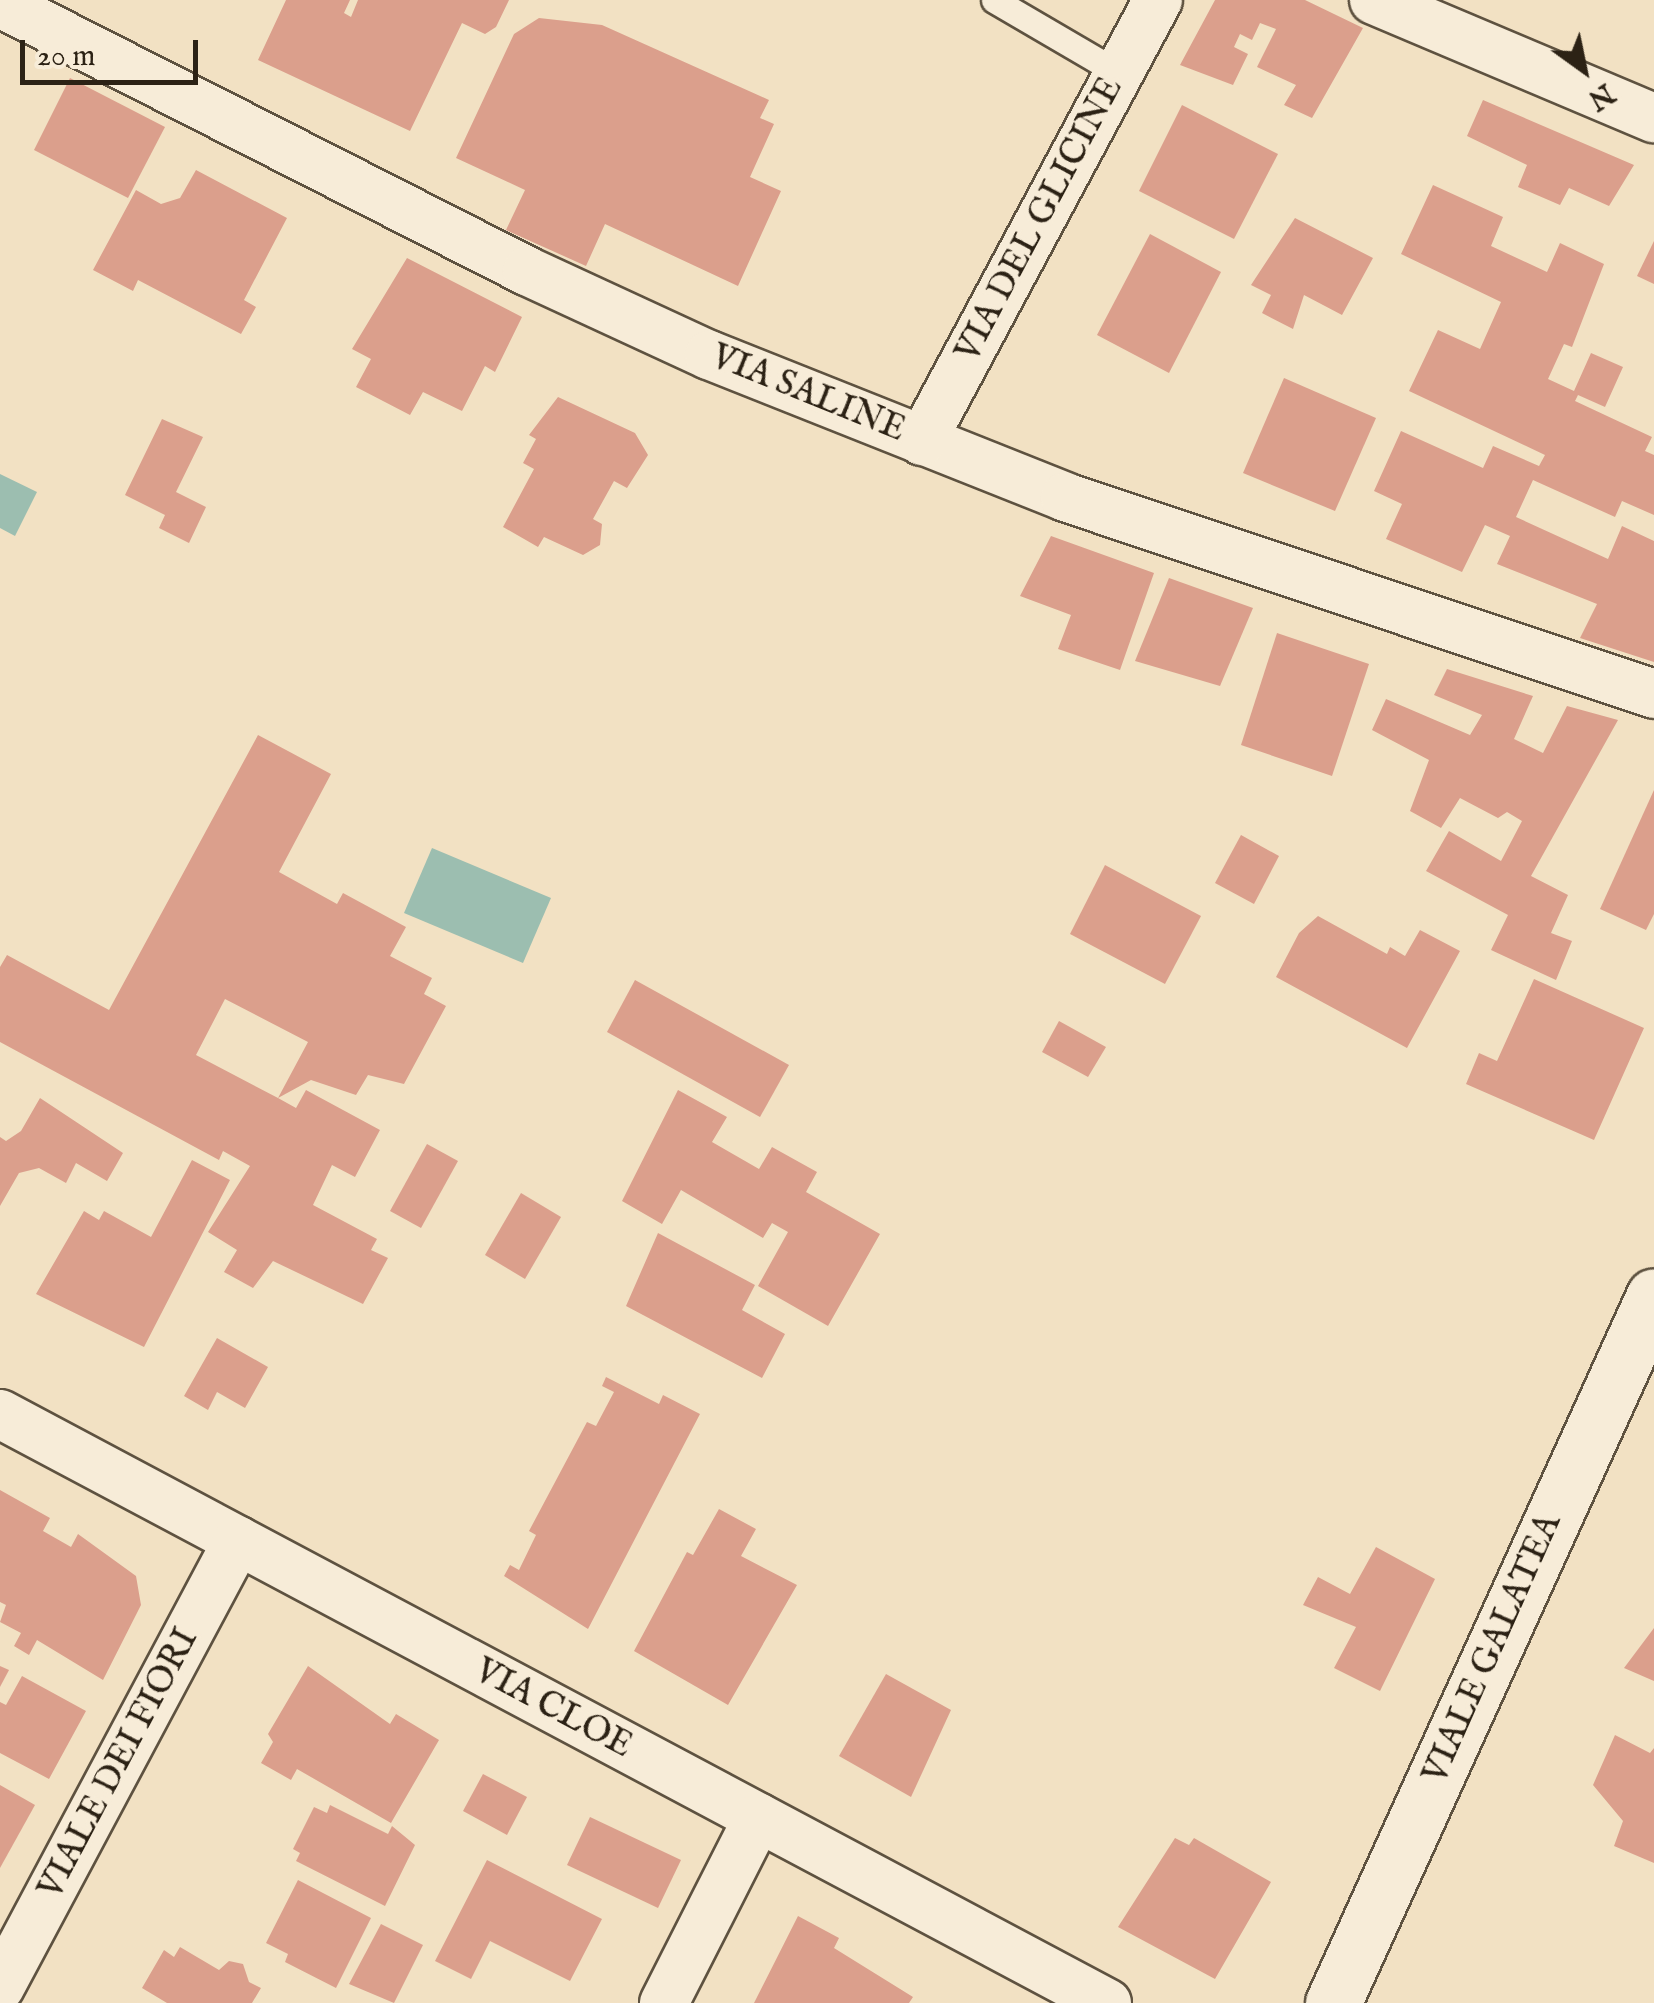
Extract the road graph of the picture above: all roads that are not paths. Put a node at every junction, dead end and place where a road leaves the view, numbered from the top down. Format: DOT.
graph roads {
  1 [pos="994,0"];
  2 [pos="1158,0"];
  3 [pos="1374,0"];
  4 [pos="0,3"];
  5 [pos="1119,73"];
  6 [pos="1654,118"];
  7 [pos="922,440"];
  8 [pos="1654,694"];
  9 [pos="1654,1296"];
  10 [pos="0,1414"];
  11 [pos="238,1540"];
  12 [pos="758,1818"];
  13 [pos="0,1987"];
  14 [pos="664,2003"];
  15 [pos="1107,2003"];
  16 [pos="1332,2003"];
  1 -- 5 [label="lane"];
  2 -- 5 [label="street, VIA DEL GLICINE"];
  3 -- 6 [label="street"];
  4 -- 7 [label="street, VIA SALINE"];
  5 -- 7 [label="street, VIA DEL GLICINE"];
  7 -- 8 [label="street, VIA SALINE"];
  9 -- 16 [label="main road, VIALE GALATEA"];
  10 -- 11 [label="street, VIA CLOE"];
  11 -- 12 [label="street, VIA CLOE"];
  11 -- 13 [label="street, VIALE DEI FIORI"];
  12 -- 14 [label="street"];
  12 -- 15 [label="street, VIA CLOE"];
}
